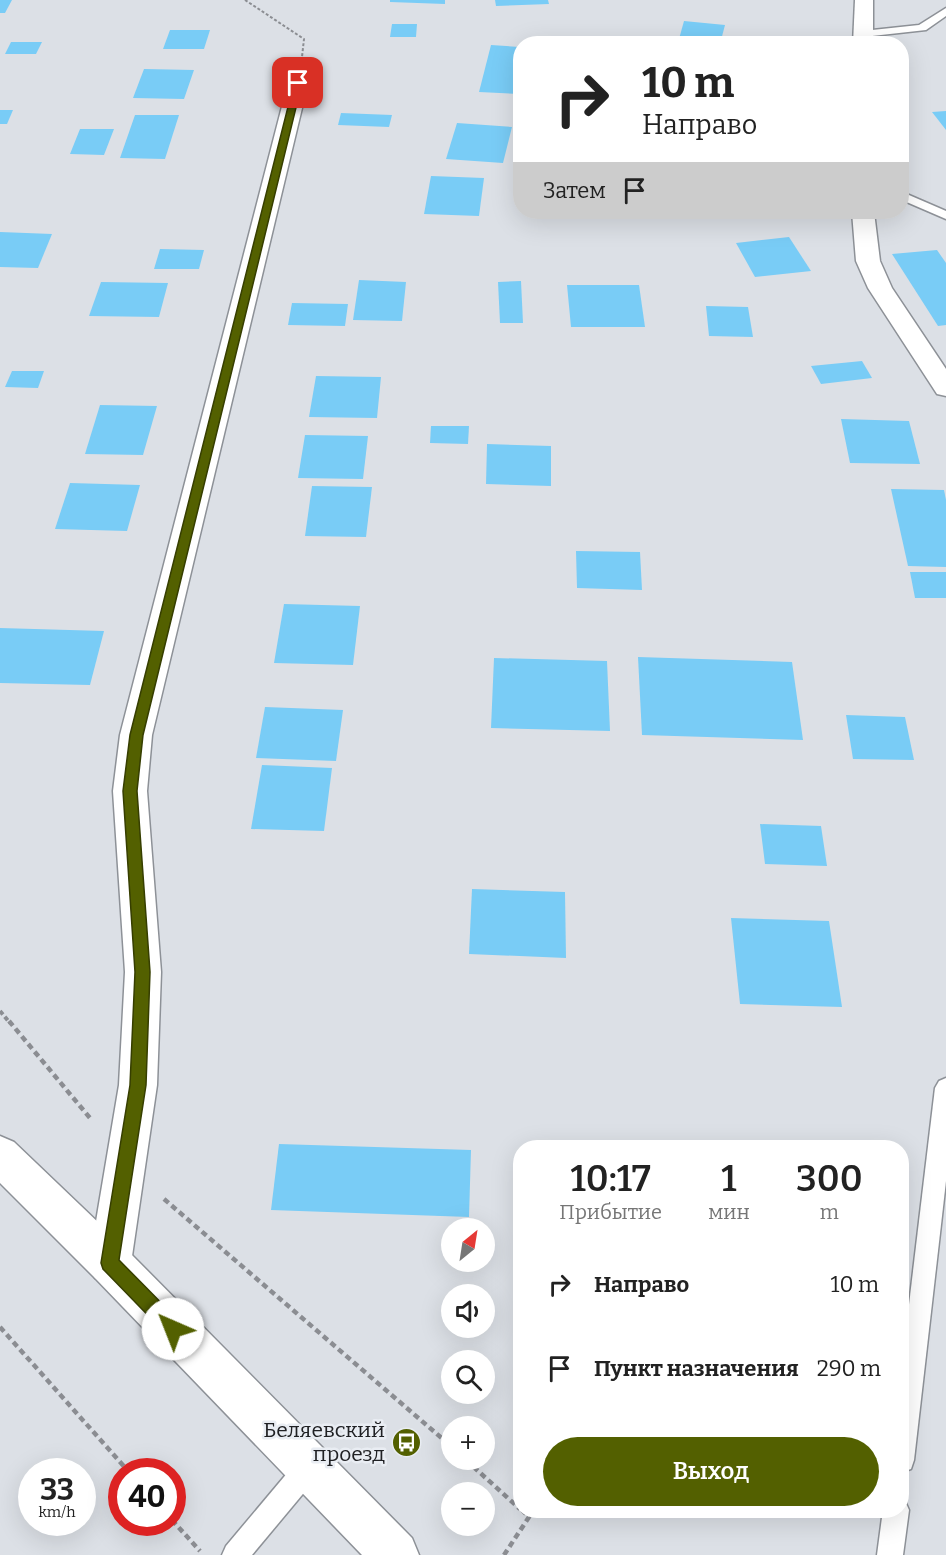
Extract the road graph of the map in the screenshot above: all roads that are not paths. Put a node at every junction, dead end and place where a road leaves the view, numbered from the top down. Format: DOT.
graph roads {
  1 [pos="864,0"];
  2 [pos="946,11"];
  3 [pos="863,36"];
  4 [pos="879,36"];
  5 [pos="298,83"];
  6 [pos="909,199"];
  7 [pos="946,215"];
  8 [pos="864,219"];
  9 [pos="946,388"];
  10 [pos="946,1088"];
  11 [pos="0,1155"];
  12 [pos="110,1263"];
  13 [pos="909,1401"];
  14 [pos="308,1468"];
  15 [pos="895,1518"];
  16 [pos="236,1555"];
  17 [pos="395,1555"];
  18 [pos="890,1555"];
  1 -- 3 [label="street"];
  2 -- 4 [label="lane"];
  5 -- 12 [label="street"];
  6 -- 7 [label="lane"];
  8 -- 9 [label="street"];
  10 -- 13 [label="lane"];
  11 -- 12 [label="street"];
  12 -- 14 [label="street"];
  14 -- 16 [label="lane"];
  14 -- 17 [label="street"];
  15 -- 18 [label="lane"];
}
